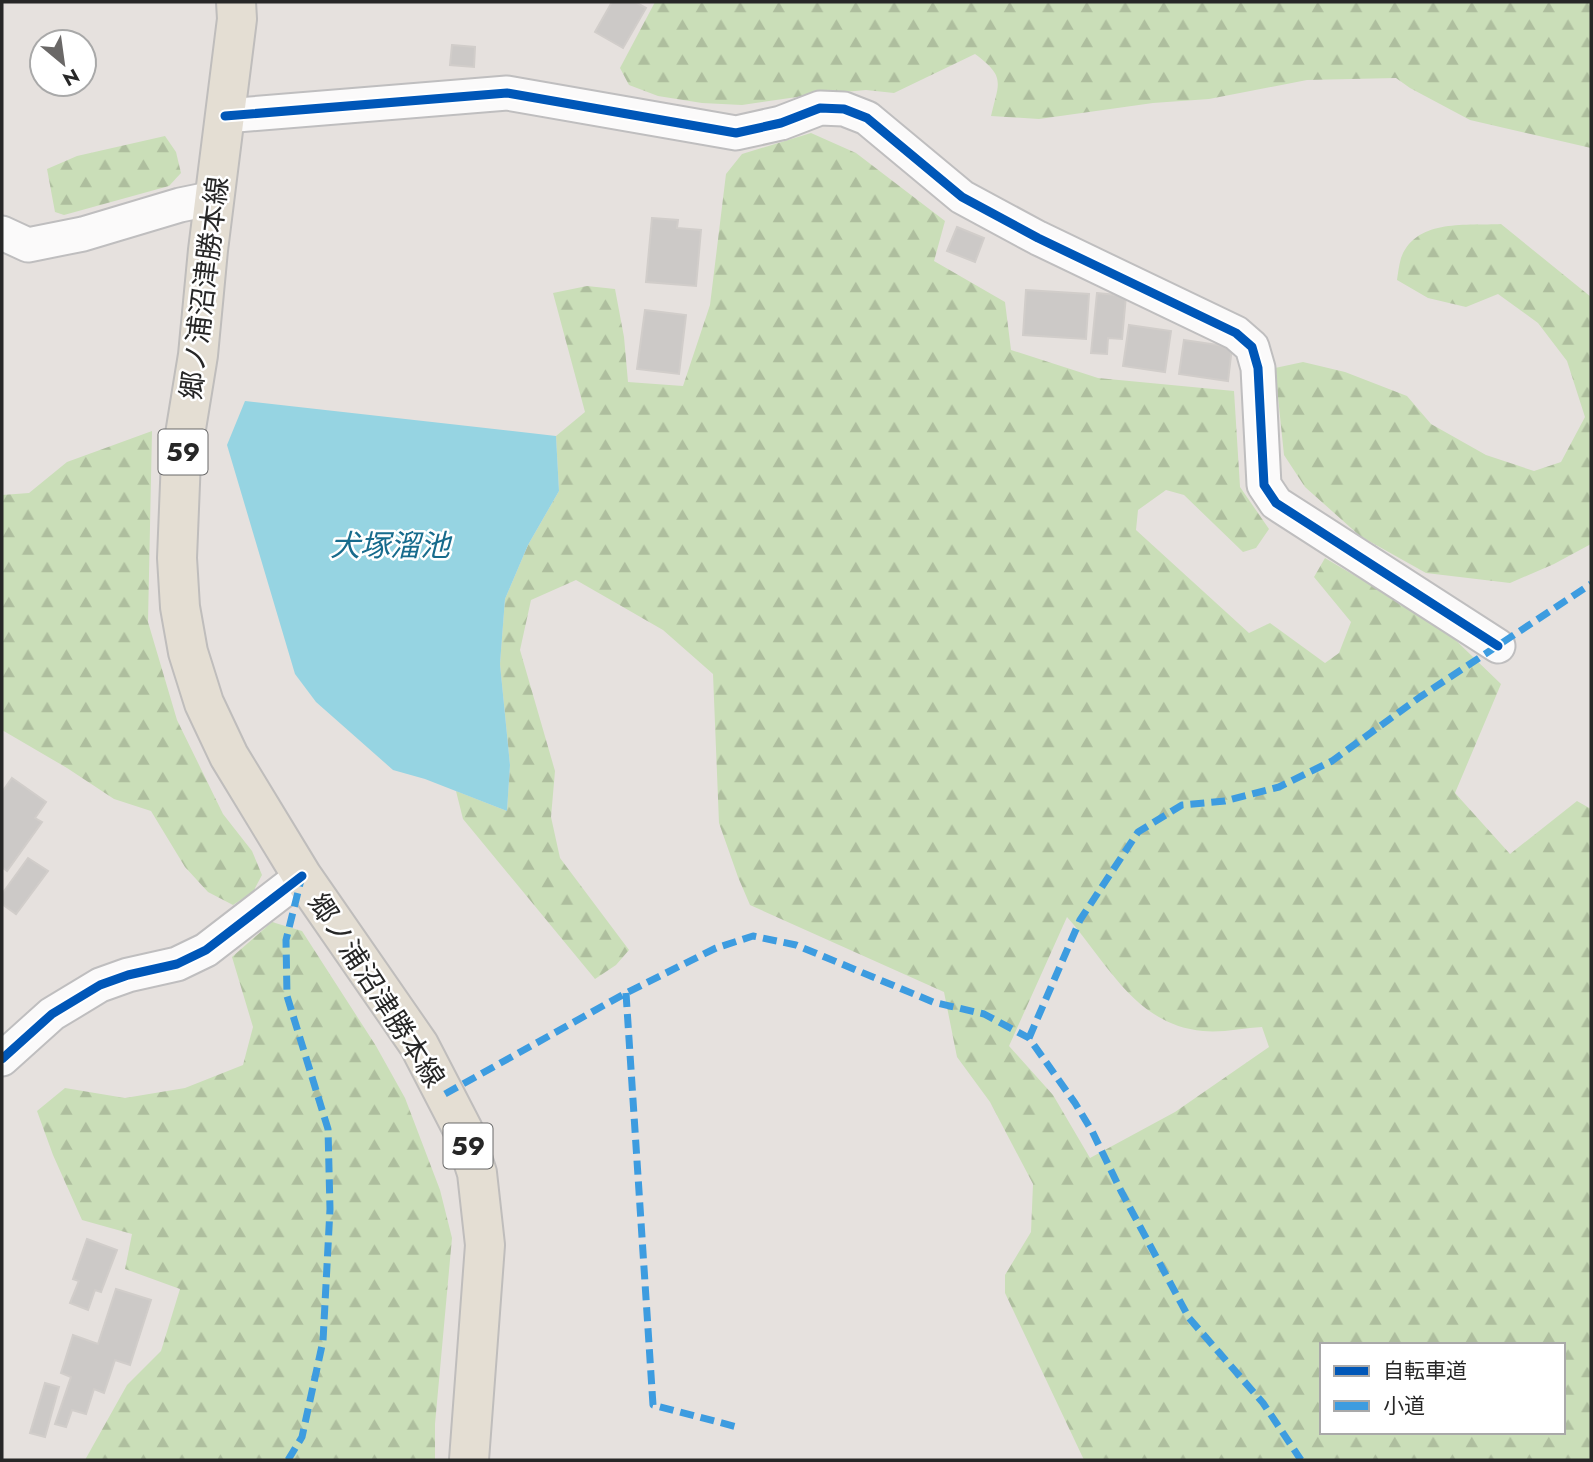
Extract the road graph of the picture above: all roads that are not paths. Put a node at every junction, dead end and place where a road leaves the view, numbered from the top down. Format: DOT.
graph roads {
  1 [pos="236,2"];
  2 [pos="225,116"];
  3 [pos="214,198"];
  4 [pos="2,233"];
  5 [pos="1498,646"];
  6 [pos="302,876"];
  7 [pos="2,1059"];
  8 [pos="469,1460"];
  1 -- 2 [label="main road, 郷ノ浦沼津勝本線 / 59"];
  2 -- 3 [label="main road, 郷ノ浦沼津勝本線 / 59"];
  2 -- 5 [label="street"];
  3 -- 4 [label="street"];
  3 -- 6 [label="main road, 郷ノ浦沼津勝本線 / 59"];
  6 -- 7 [label="street"];
  6 -- 8 [label="main road, 郷ノ浦沼津勝本線 / 59"];
}
